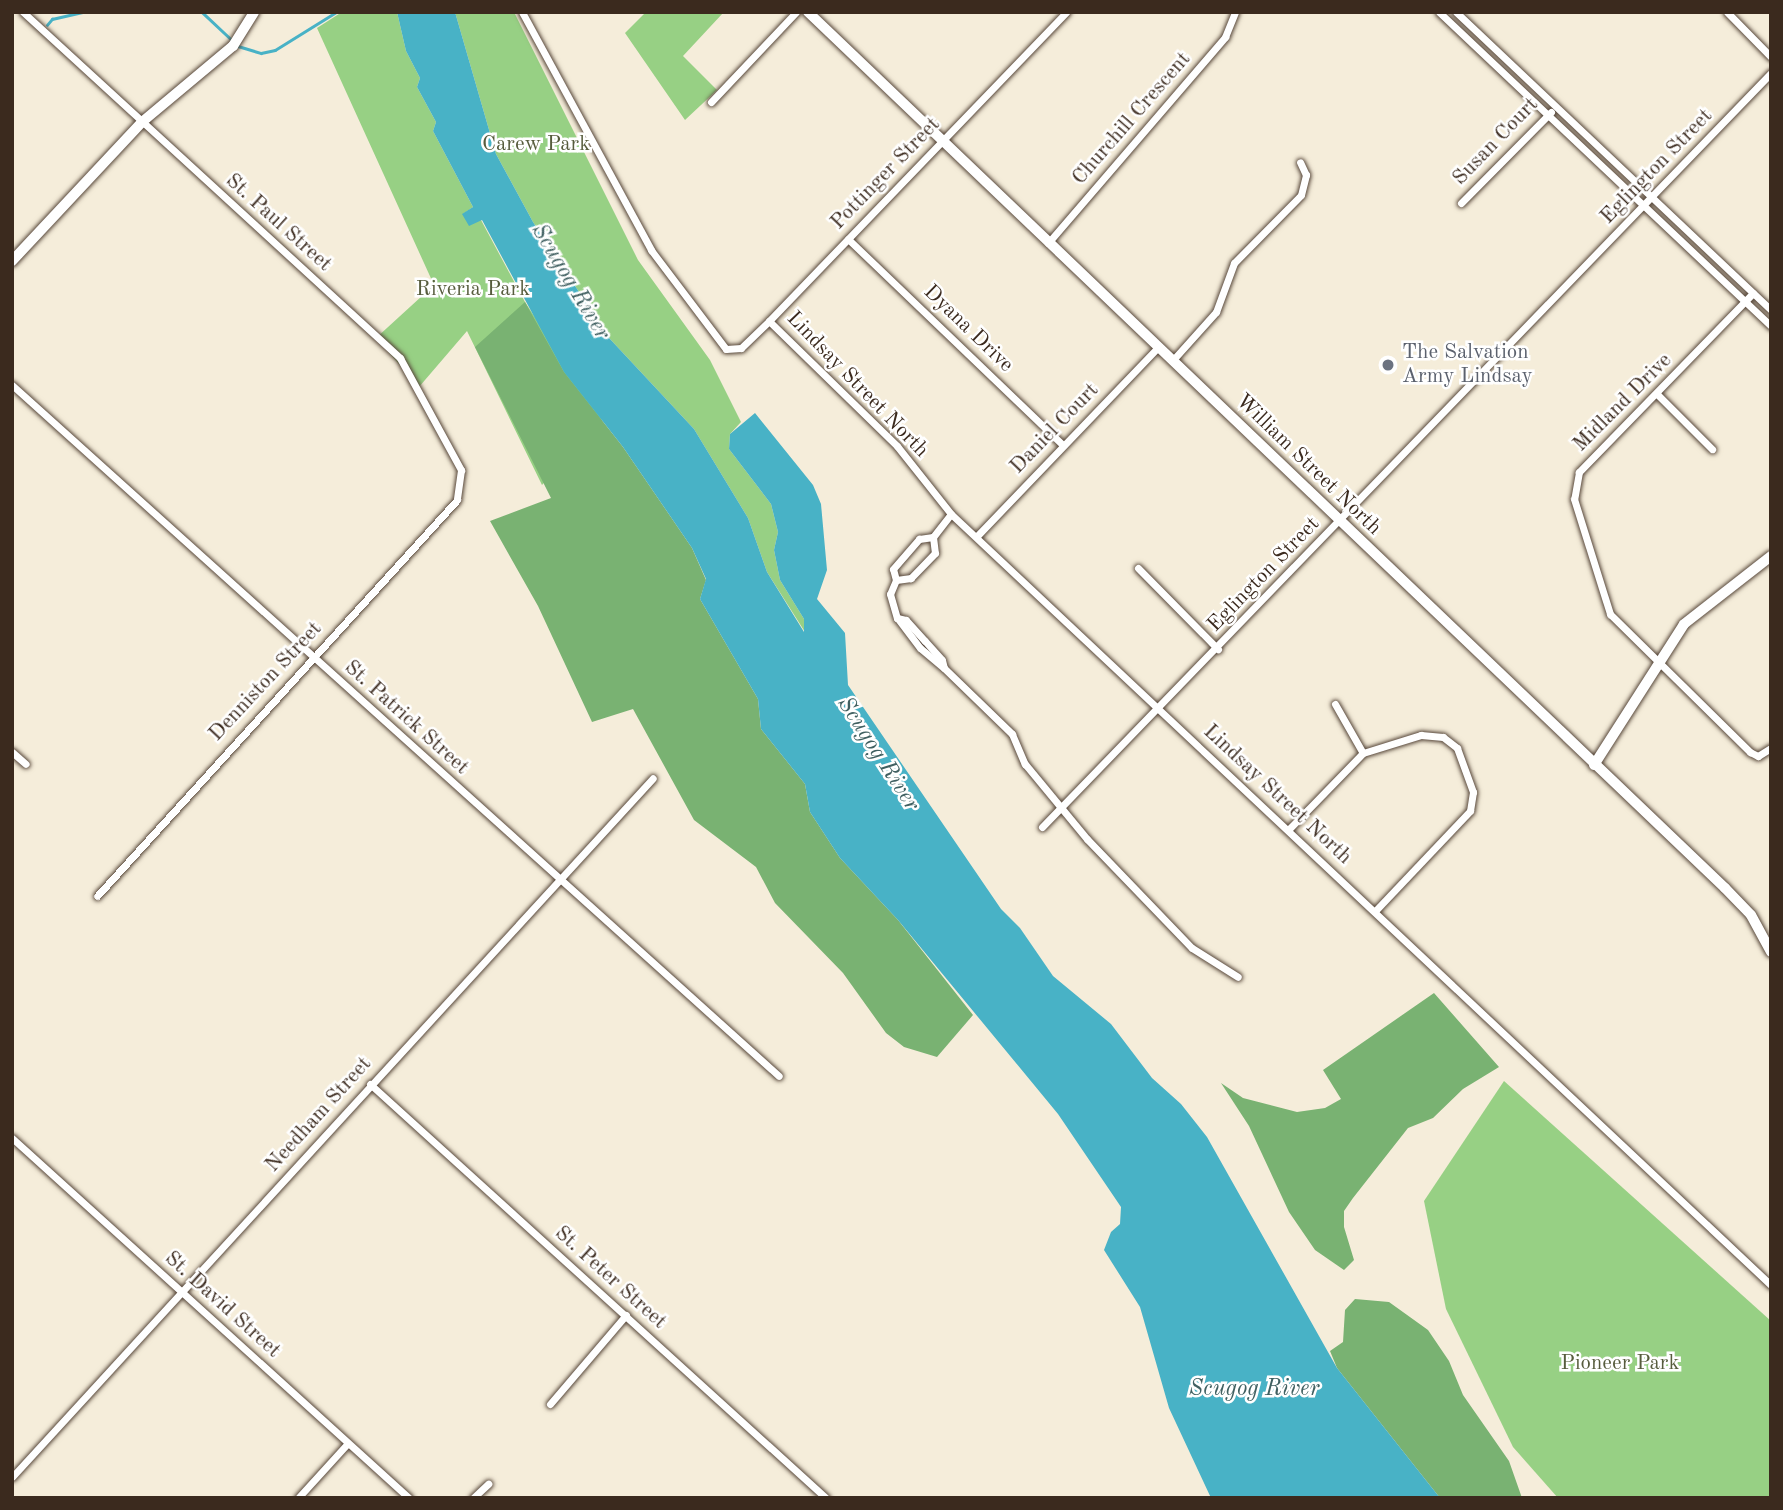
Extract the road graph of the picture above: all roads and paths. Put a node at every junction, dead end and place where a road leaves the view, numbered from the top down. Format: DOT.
graph roads {
  1 [pos="23,12"];
  2 [pos="254,12"];
  3 [pos="522,12"];
  4 [pos="796,12"];
  5 [pos="808,12"];
  6 [pos="1066,12"];
  7 [pos="1235,12"];
  8 [pos="1438,12"];
  9 [pos="1456,12"];
  10 [pos="1727,12"];
  11 [pos="1771,57"];
  12 [pos="1771,73"];
  13 [pos="711,102"];
  14 [pos="1556,106"];
  15 [pos="1548,114"];
  16 [pos="142,122"];
  17 [pos="942,141"];
  18 [pos="1300,162"];
  19 [pos="1653,198"];
  20 [pos="1461,203"];
  21 [pos="1643,206"];
  22 [pos="848,239"];
  23 [pos="1048,243"];
  24 [pos="12,261"];
  25 [pos="1753,293"];
  26 [pos="1745,301"];
  27 [pos="1771,310"];
  28 [pos="769,321"];
  29 [pos="1771,326"];
  30 [pos="1157,347"];
  31 [pos="1172,361"];
  32 [pos="12,385"];
  33 [pos="1657,394"];
  34 [pos="1063,445"];
  35 [pos="1712,449"];
  36 [pos="459,491"];
  37 [pos="951,514"];
  38 [pos="1340,522"];
  39 [pos="977,536"];
  40 [pos="933,537"];
  41 [pos="1771,556"];
  42 [pos="1138,568"];
  43 [pos="897,580"];
  44 [pos="897,618"];
  45 [pos="925,640"];
  46 [pos="920,648"];
  47 [pos="1218,649"];
  48 [pos="312,658"];
  49 [pos="1657,662"];
  50 [pos="944,668"];
  51 [pos="1335,704"];
  52 [pos="1159,709"];
  53 [pos="1771,748"];
  54 [pos="12,752"];
  55 [pos="1363,753"];
  56 [pos="26,764"];
  57 [pos="1594,765"];
  58 [pos="653,778"];
  59 [pos="1061,806"];
  60 [pos="1042,827"];
  61 [pos="1289,829"];
  62 [pos="561,879"];
  63 [pos="97,896"];
  64 [pos="1375,911"];
  65 [pos="1768,932"];
  66 [pos="1771,953"];
  67 [pos="1238,977"];
  68 [pos="779,1076"];
  69 [pos="370,1084"];
  70 [pos="12,1138"];
  71 [pos="1771,1285"];
  72 [pos="182,1293"];
  73 [pos="626,1315"];
  74 [pos="550,1404"];
  75 [pos="348,1443"];
  76 [pos="12,1477"];
  77 [pos="488,1483"];
  78 [pos="298,1498"];
  79 [pos="409,1498"];
  80 [pos="473,1498"];
  81 [pos="826,1498"];
  1 -- 16 [label="street, St. Paul Street"];
  2 -- 16 [label="street"];
  3 -- 28 [label="street, Pottinger Street"];
  4 -- 13 [label="street"];
  5 -- 17 [label="street, William Street North"];
  6 -- 17 [label="street, Pottinger Street"];
  7 -- 23 [label="street, Churchill Crescent"];
  8 -- 15 [label="street"];
  9 -- 14 [label="street"];
  10 -- 11 [label="street"];
  12 -- 19 [label="street, Eglington Street"];
  14 -- 15 [label="street, Susan Court"];
  14 -- 19 [label="street"];
  15 -- 20 [label="street, Susan Court"];
  15 -- 21 [label="street"];
  16 -- 24 [label="street"];
  16 -- 36 [label="street, St. Paul Street"];
  17 -- 22 [label="street, Pottinger Street"];
  17 -- 23 [label="street, William Street North"];
  18 -- 31 [label="street"];
  19 -- 21 [label="street, Eglington Street"];
  19 -- 25 [label="street"];
  21 -- 26 [label="street"];
  21 -- 38 [label="street, Eglington Street"];
  22 -- 28 [label="street, Pottinger Street"];
  22 -- 34 [label="street, Dyana Drive"];
  23 -- 30 [label="street, William Street North"];
  25 -- 26 [label="street, Midland Drive"];
  25 -- 27 [label="street"];
  26 -- 29 [label="street"];
  26 -- 33 [label="street, Midland Drive"];
  28 -- 37 [label="street, Lindsay Street North"];
  30 -- 31 [label="street, William Street North"];
  30 -- 34 [label="street, Daniel Court"];
  31 -- 38 [label="street, William Street North"];
  32 -- 48 [label="street, St. Patrick Street"];
  33 -- 35 [label="street"];
  33 -- 49 [label="street, Midland Drive"];
  34 -- 39 [label="street, Daniel Court"];
  36 -- 48 [label="street, Denniston Street"];
  37 -- 39 [label="street, Lindsay Street North"];
  37 -- 40 [label="street"];
  38 -- 47 [label="street, Eglington Street"];
  38 -- 57 [label="street, William Street North"];
  39 -- 52 [label="street, Lindsay Street North"];
  40 -- 43 [label="street"];
  40 -- 43 [label="street"];
  41 -- 49 [label="street"];
  42 -- 47 [label="street"];
  43 -- 44 [label="street"];
  44 -- 45 [label="street"];
  44 -- 46 [label="street"];
  45 -- 46 [label="street"];
  45 -- 50 [label="street"];
  46 -- 50 [label="street"];
  47 -- 52 [label="street, Eglington Street"];
  48 -- 62 [label="street, St. Patrick Street"];
  48 -- 63 [label="street, Denniston Street"];
  49 -- 53 [label="street, Midland Drive"];
  49 -- 57 [label="street"];
  50 -- 59 [label="street"];
  51 -- 55 [label="street"];
  52 -- 59 [label="street, Eglington Street"];
  52 -- 61 [label="street, Lindsay Street North"];
  54 -- 56 [label="street"];
  55 -- 61 [label="street"];
  55 -- 64 [label="street"];
  57 -- 65 [label="street, William Street North"];
  58 -- 62 [label="street, Needham Street"];
  59 -- 60 [label="street, Eglington Street"];
  59 -- 67 [label="street"];
  61 -- 64 [label="street, Lindsay Street North"];
  62 -- 68 [label="street, St. Patrick Street"];
  62 -- 69 [label="street, Needham Street"];
  64 -- 71 [label="street, Lindsay Street North"];
  65 -- 66 [label="street, William Street North"];
  69 -- 72 [label="street, Needham Street"];
  69 -- 73 [label="street, St. Peter Street"];
  70 -- 72 [label="street, St. David Street"];
  72 -- 75 [label="street, St. David Street"];
  72 -- 76 [label="street, Needham Street"];
  73 -- 74 [label="street"];
  73 -- 81 [label="street, St. Peter Street"];
  75 -- 78 [label="street"];
  75 -- 79 [label="street, St. David Street"];
  77 -- 80 [label="street"];
}
